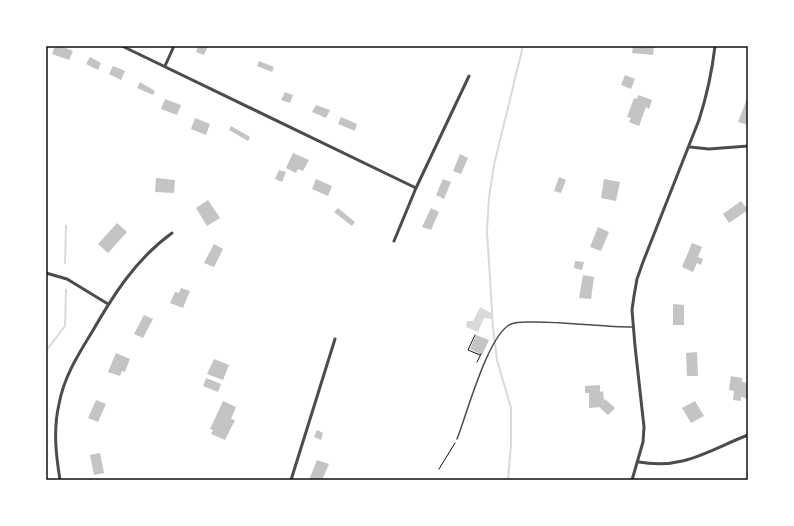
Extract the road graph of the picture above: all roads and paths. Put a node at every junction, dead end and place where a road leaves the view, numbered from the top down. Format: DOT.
graph roads {
  1 [pos="122,46"];
  2 [pos="174,46"];
  3 [pos="715,46"];
  4 [pos="165,66"];
  5 [pos="469,76"];
  6 [pos="748,146"];
  7 [pos="690,147"];
  8 [pos="416,188"];
  9 [pos="172,233"];
  10 [pos="394,241"];
  11 [pos="46,273"];
  12 [pos="108,304"];
  13 [pos="634,327"];
  14 [pos="475,335"];
  15 [pos="335,340"];
  16 [pos="477,362"];
  17 [pos="748,435"];
  18 [pos="457,439"];
  19 [pos="639,462"];
  20 [pos="439,469"];
  21 [pos="60,480"];
  22 [pos="290,480"];
  23 [pos="632,480"];
  1 -- 4 [label="street"];
  2 -- 4 [label="street"];
  3 -- 7 [label="street"];
  4 -- 8 [label="street"];
  5 -- 8 [label="street"];
  6 -- 7 [label="street"];
  7 -- 13 [label="street"];
  8 -- 10 [label="street"];
  9 -- 12 [label="street"];
  11 -- 12 [label="street"];
  12 -- 21 [label="street"];
  13 -- 18 [label="lane"];
  13 -- 19 [label="street"];
  14 -- 16 [label="path"];
  15 -- 22 [label="street"];
  17 -- 19 [label="street"];
  18 -- 20 [label="path"];
  19 -- 23 [label="street"];
}
